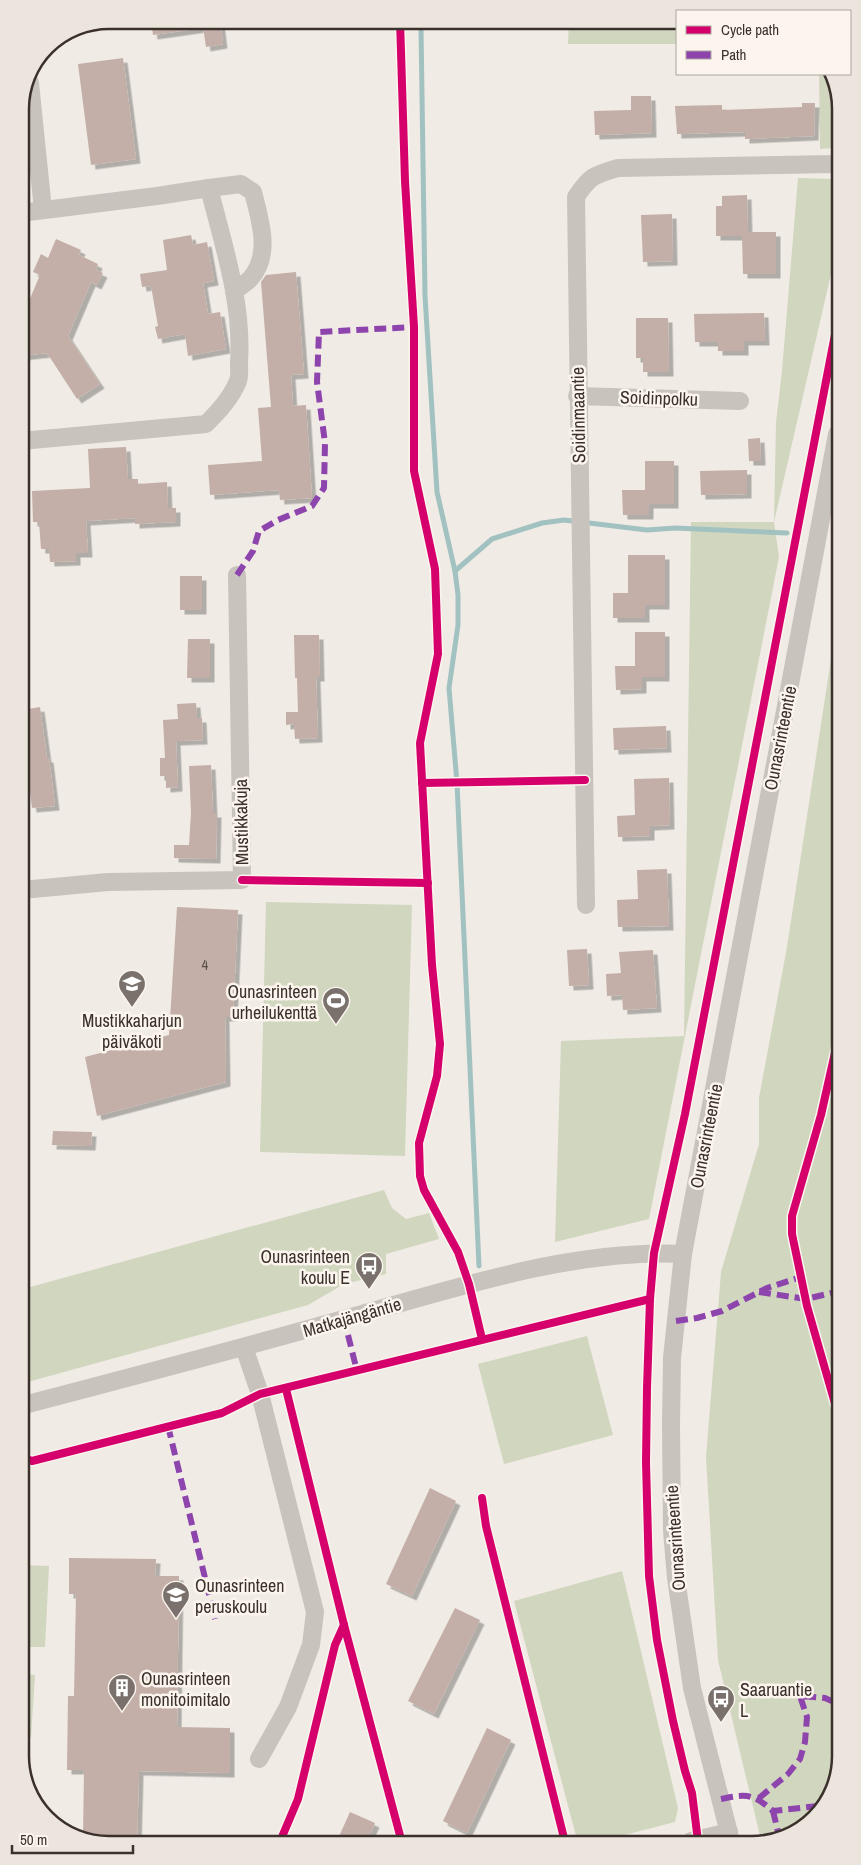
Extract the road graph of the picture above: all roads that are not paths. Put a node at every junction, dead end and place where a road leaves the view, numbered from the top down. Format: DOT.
graph roads {
  1 [pos="31,90"];
  2 [pos="832,164"];
  3 [pos="209,188"];
  4 [pos="43,210"];
  5 [pos="29,212"];
  6 [pos="234,291"];
  7 [pos="577,396"];
  8 [pos="740,401"];
  9 [pos="29,440"];
  10 [pos="832,461"];
  11 [pos="237,575"];
  12 [pos="29,889"];
  13 [pos="586,905"];
  14 [pos="683,1254"];
  15 [pos="244,1347"];
  16 [pos="29,1404"];
  17 [pos="259,1759"];
  18 [pos="730,1836"];
  1 -- 4 [label="street"];
  2 -- 7 [label="street, Soidinmaantie"];
  3 -- 4 [label="street"];
  3 -- 6 [label="street"];
  3 -- 6 [label="street"];
  4 -- 5 [label="street"];
  6 -- 9 [label="street"];
  7 -- 8 [label="street, Soidinpolku"];
  7 -- 13 [label="street, Soidinmaantie"];
  10 -- 14 [label="street, Ounasrinteentie"];
  11 -- 12 [label="street, Mustikkakuja"];
  14 -- 15 [label="street, Matkajängäntie"];
  14 -- 18 [label="street, Ounasrinteentie"];
  15 -- 16 [label="street, Matkajängäntie"];
  15 -- 17 [label="street"];
}
